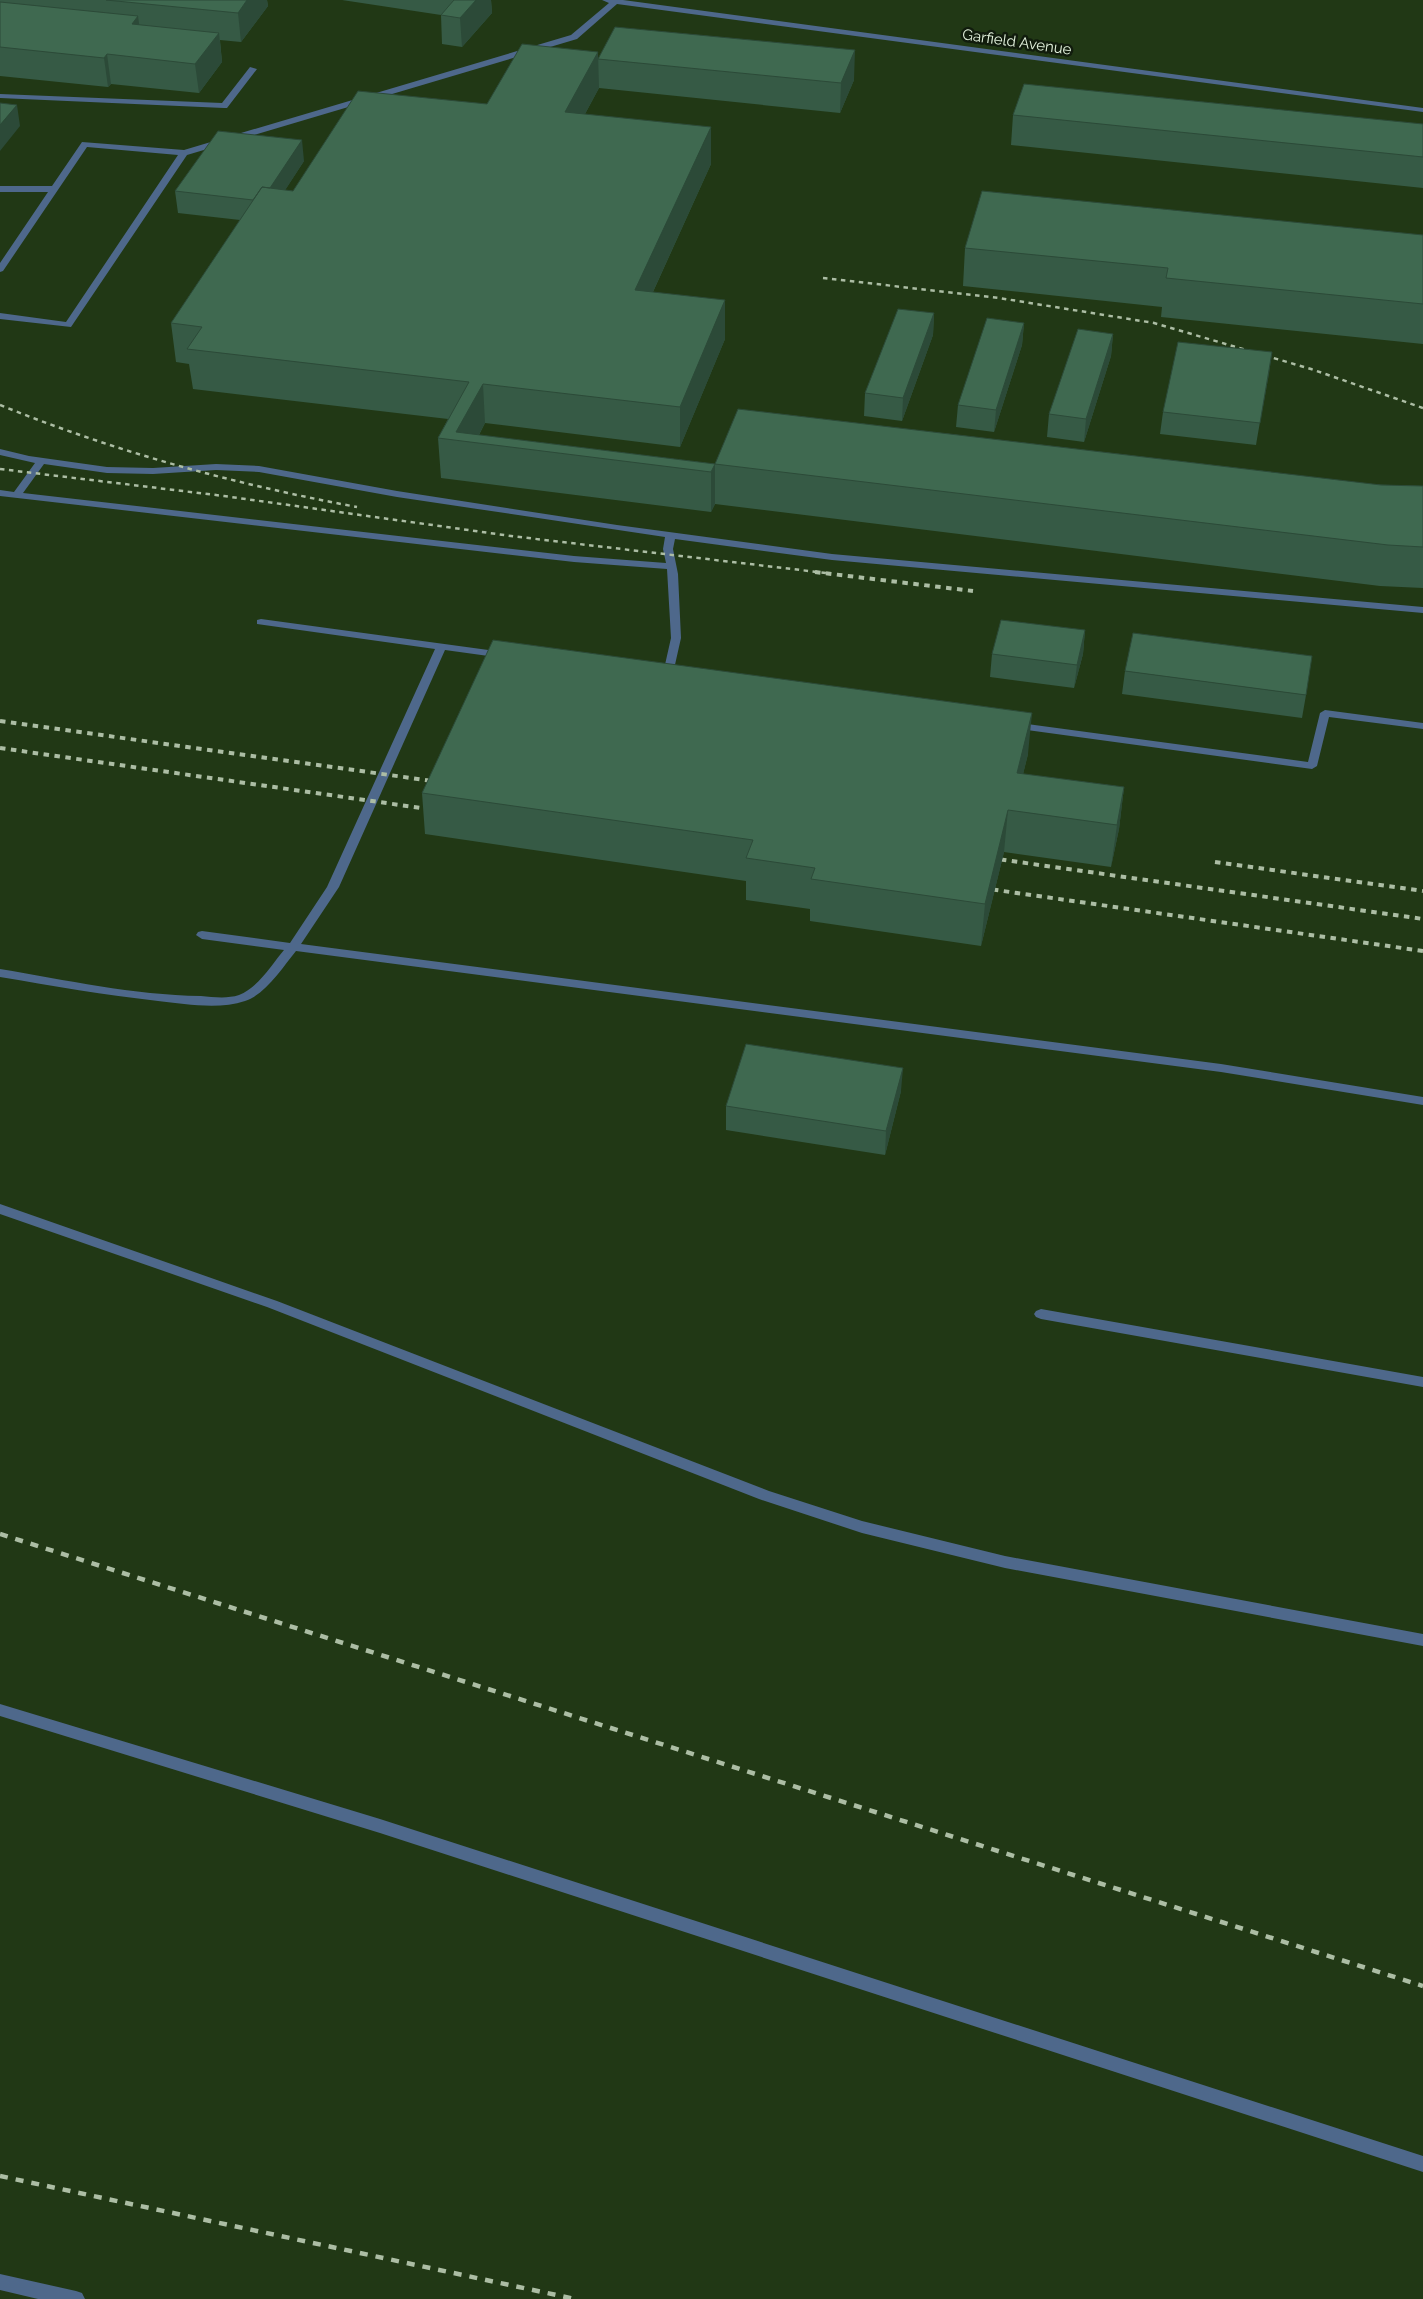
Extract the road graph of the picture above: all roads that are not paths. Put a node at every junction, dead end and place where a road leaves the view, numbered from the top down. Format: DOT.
graph roads {
  1 [pos="606,0"];
  2 [pos="616,1"];
  3 [pos="253,68"];
  4 [pos="0,96"];
  5 [pos="1423,110"];
  6 [pos="184,153"];
  7 [pos="0,189"];
  8 [pos="54,189"];
  9 [pos="0,269"];
  10 [pos="0,316"];
  11 [pos="0,452"];
  12 [pos="41,461"];
  13 [pos="0,493"];
  14 [pos="16,495"];
  15 [pos="670,536"];
  16 [pos="671,566"];
  17 [pos="1423,610"];
  18 [pos="261,622"];
  19 [pos="440,647"];
  20 [pos="510,656"];
  21 [pos="667,678"];
  22 [pos="999,724"];
  23 [pos="1423,726"];
  24 [pos="202,935"];
  25 [pos="294,946"];
  26 [pos="0,973"];
  27 [pos="1423,1100"];
  28 [pos="0,1209"];
  29 [pos="1041,1314"];
  30 [pos="1423,1382"];
  31 [pos="1423,1640"];
  32 [pos="0,1710"];
  33 [pos="1423,2164"];
  34 [pos="0,2282"];
  35 [pos="76,2299"];
  1 -- 2 [label="street, Garfield Avenue"];
  2 -- 5 [label="street, Garfield Avenue"];
  2 -- 6 [label="street"];
  3 -- 4 [label="street"];
  6 -- 8 [label="street"];
  6 -- 10 [label="street"];
  7 -- 8 [label="street"];
  8 -- 9 [label="street"];
  11 -- 12 [label="street"];
  12 -- 14 [label="street"];
  12 -- 15 [label="street"];
  13 -- 14 [label="street"];
  14 -- 16 [label="street"];
  15 -- 16 [label="street"];
  15 -- 17 [label="street"];
  16 -- 21 [label="street"];
  18 -- 19 [label="street"];
  19 -- 20 [label="street"];
  19 -- 25 [label="street"];
  22 -- 23 [label="street"];
  24 -- 25 [label="street"];
  25 -- 26 [label="street"];
  25 -- 27 [label="street"];
  28 -- 31 [label="street"];
  29 -- 30 [label="street"];
  32 -- 33 [label="street"];
  34 -- 35 [label="street"];
}
